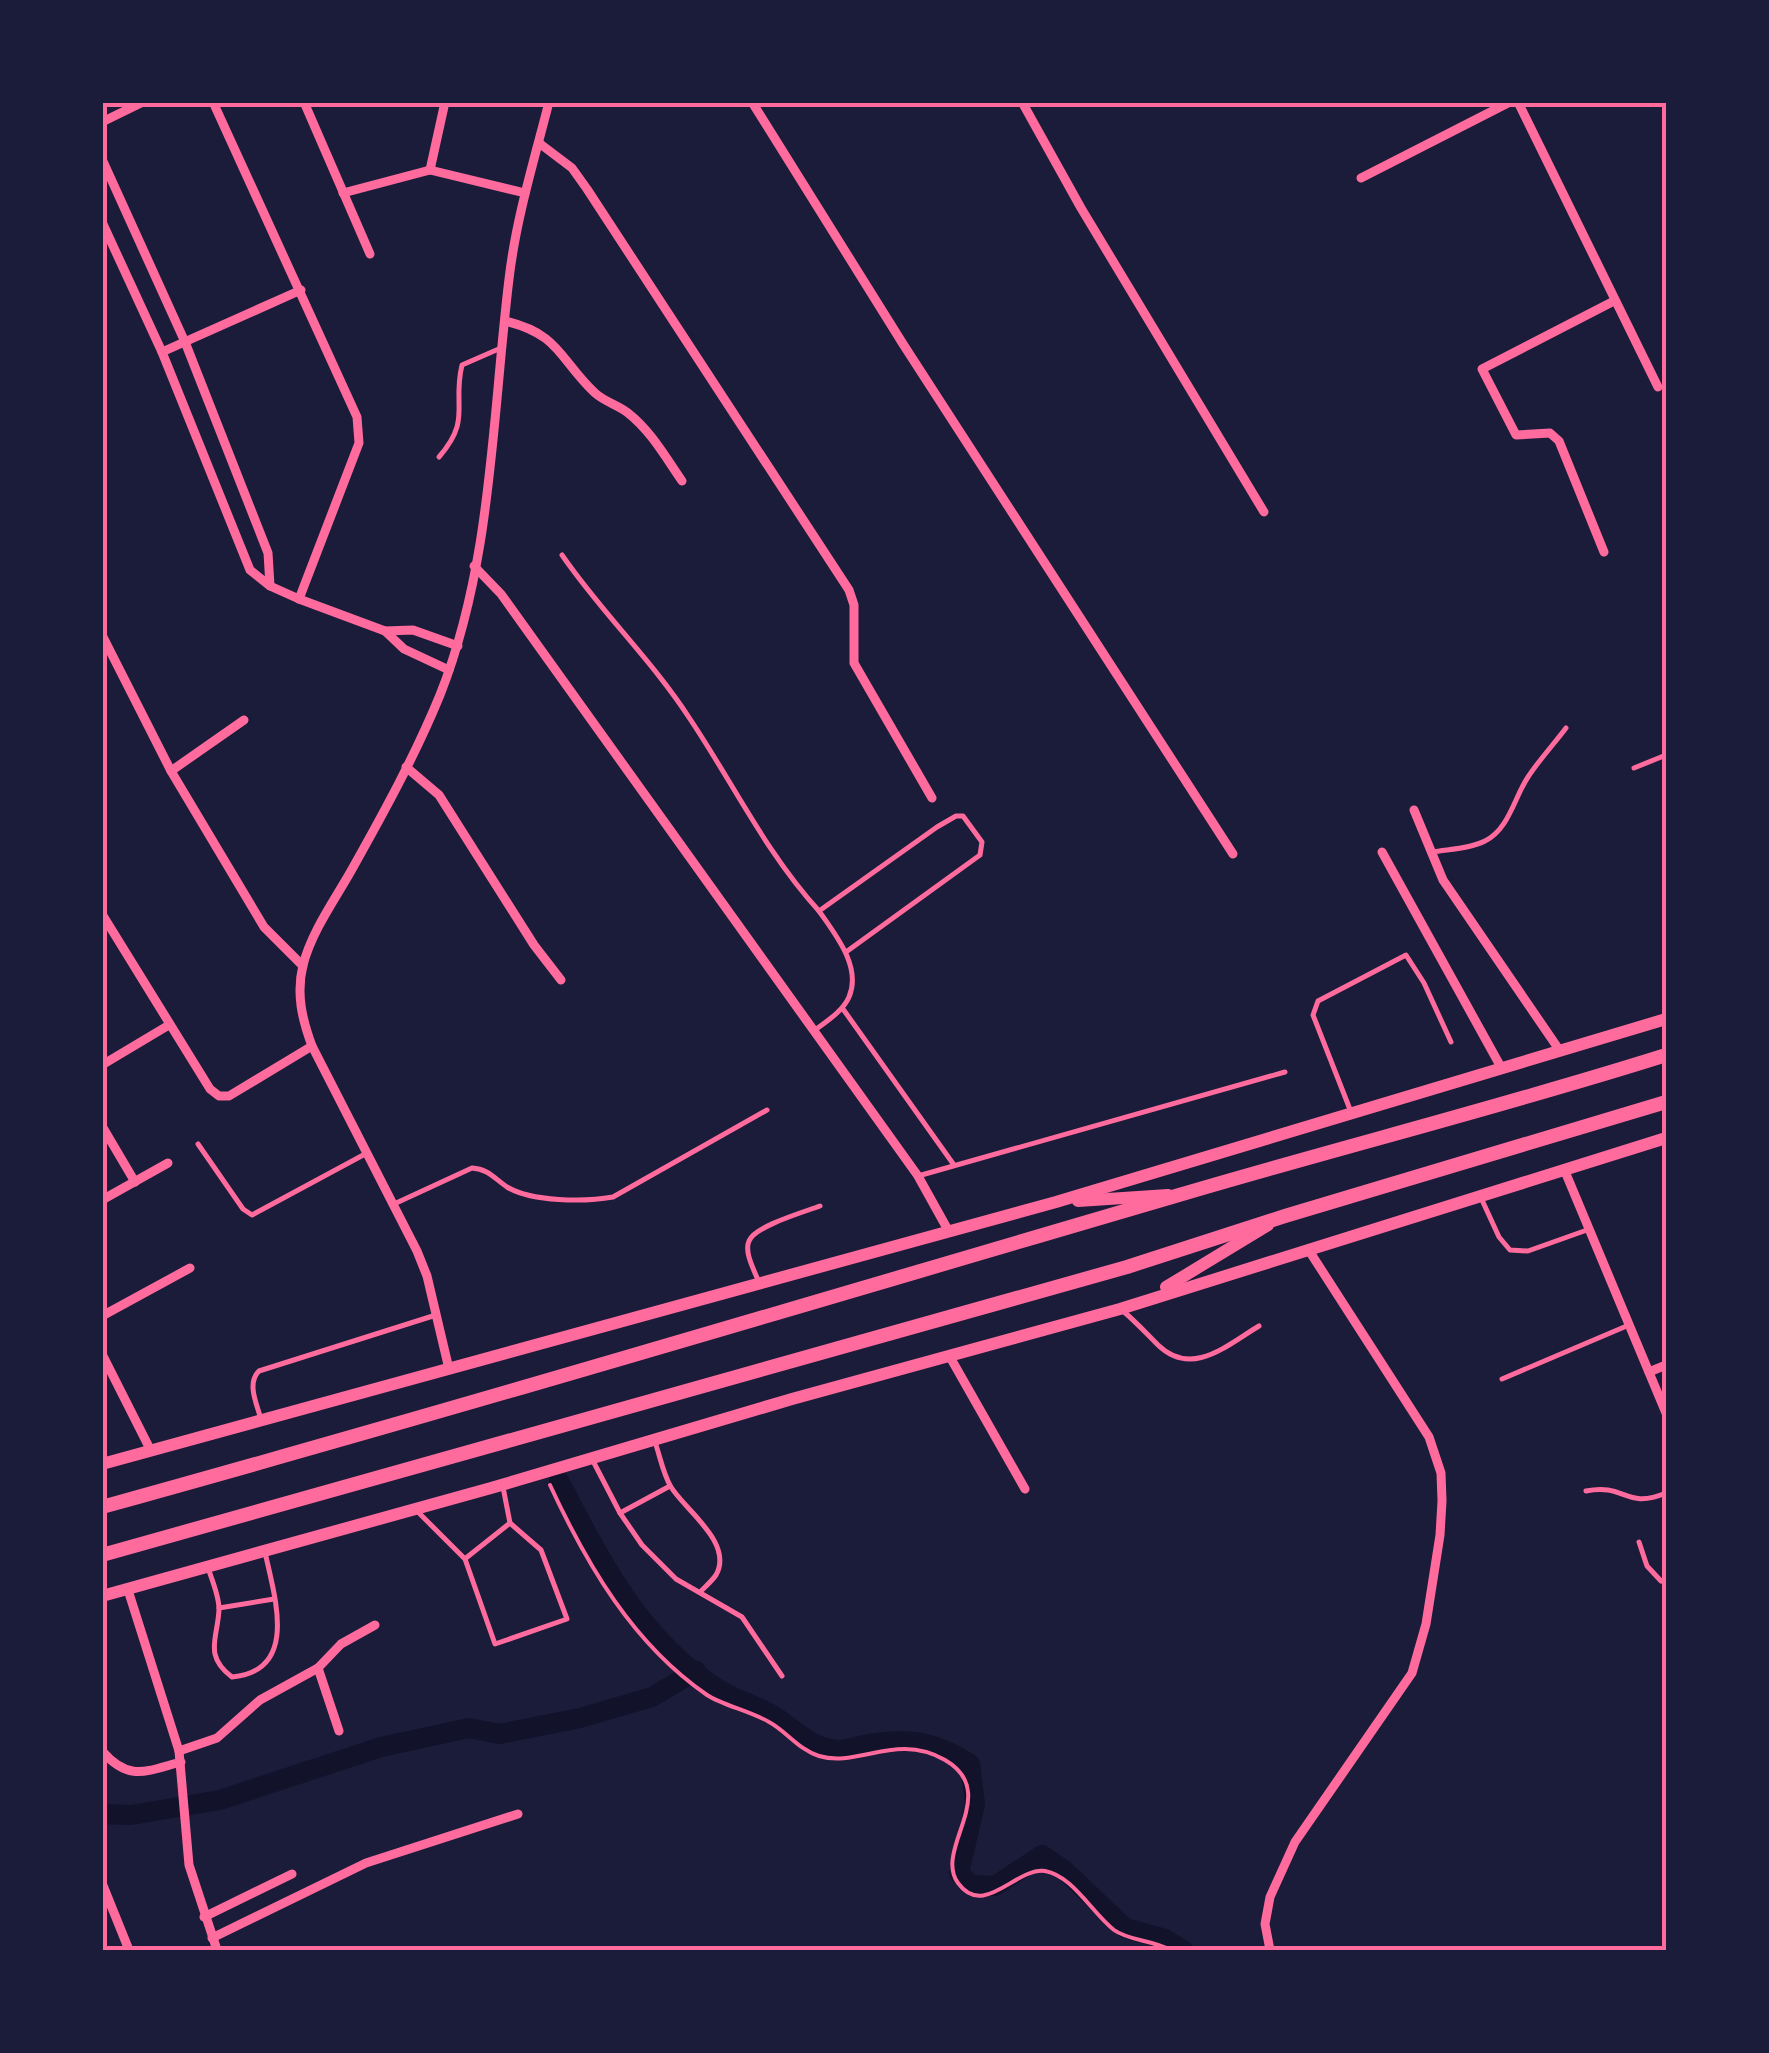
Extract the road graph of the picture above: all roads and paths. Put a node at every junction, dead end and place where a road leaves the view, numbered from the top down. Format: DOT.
graph roads {
  1 [pos="143,102"];
  2 [pos="213,102"];
  3 [pos="304,102"];
  4 [pos="444,102"];
  5 [pos="549,102"];
  6 [pos="752,102"];
  7 [pos="1022,102"];
  8 [pos="1510,102"];
  9 [pos="1518,102"];
  10 [pos="102,122"];
  11 [pos="538,143"];
  12 [pos="102,159"];
  13 [pos="430,170"];
  14 [pos="1361,178"];
  15 [pos="343,193"];
  16 [pos="525,194"];
  17 [pos="102,222"];
  18 [pos="370,254"];
  19 [pos="301,290"];
  20 [pos="1614,301"];
  21 [pos="505,321"];
  22 [pos="185,342"];
  23 [pos="504,347"];
  24 [pos="162,352"];
  25 [pos="1658,387"];
  26 [pos="440,457"];
  27 [pos="682,481"];
  28 [pos="1264,512"];
  29 [pos="1604,552"];
  30 [pos="562,555"];
  31 [pos="474,566"];
  32 [pos="270,586"];
  33 [pos="299,598"];
  34 [pos="385,631"];
  35 [pos="102,635"];
  36 [pos="458,646"];
  37 [pos="449,670"];
  38 [pos="244,720"];
  39 [pos="1566,728"];
  40 [pos="1666,755"];
  41 [pos="406,768"];
  42 [pos="1634,768"];
  43 [pos="171,772"];
  44 [pos="932,798"];
  45 [pos="1414,810"];
  46 [pos="1382,852"];
  47 [pos="1432,852"];
  48 [pos="1233,854"];
  49 [pos="819,910"];
  50 [pos="102,914"];
  51 [pos="846,952"];
  52 [pos="303,966"];
  53 [pos="560,980"];
  54 [pos="842,1008"];
  55 [pos="1666,1019"];
  56 [pos="169,1025"];
  57 [pos="813,1032"];
  58 [pos="1451,1042"];
  59 [pos="312,1046"];
  60 [pos="1560,1051"];
  61 [pos="1666,1055"];
  62 [pos="102,1066"];
  63 [pos="1502,1070"];
  64 [pos="1285,1072"];
  65 [pos="1666,1102"];
  66 [pos="767,1110"];
  67 [pos="1352,1115"];
  68 [pos="102,1126"];
  69 [pos="1666,1138"];
  70 [pos="198,1144"];
  71 [pos="367,1153"];
  72 [pos="168,1163"];
  73 [pos="954,1165"];
  74 [pos="1564,1169"];
  75 [pos="918,1176"];
  76 [pos="135,1182"];
  77 [pos="1181,1194"];
  78 [pos="1480,1197"];
  79 [pos="102,1200"];
  80 [pos="1056,1202"];
  81 [pos="394,1204"];
  82 [pos="820,1206"];
  83 [pos="1285,1216"];
  84 [pos="1589,1229"];
  85 [pos="948,1230"];
  86 [pos="1308,1249"];
  87 [pos="190,1268"];
  88 [pos="758,1283"];
  89 [pos="1146,1298"];
  90 [pos="1120,1309"];
  91 [pos="438,1314"];
  92 [pos="102,1316"];
  93 [pos="1628,1325"];
  94 [pos="1259,1326"];
  95 [pos="102,1354"];
  96 [pos="950,1357"];
  97 [pos="1666,1365"];
  98 [pos="449,1368"];
  99 [pos="1649,1372"];
  100 [pos="1502,1379"];
  101 [pos="1666,1413"];
  102 [pos="261,1419"];
  103 [pos="654,1439"];
  104 [pos="151,1450"];
  105 [pos="591,1456"];
  106 [pos="102,1464"];
  107 [pos="544,1471"];
  108 [pos="503,1484"];
  109 [pos="670,1486"];
  110 [pos="1025,1488"];
  111 [pos="1586,1491"];
  112 [pos="1666,1492"];
  113 [pos="102,1508"];
  114 [pos="414,1508"];
  115 [pos="620,1513"];
  116 [pos="510,1522"];
  117 [pos="1639,1542"];
  118 [pos="265,1552"];
  119 [pos="102,1555"];
  120 [pos="465,1558"];
  121 [pos="208,1568"];
  122 [pos="1666,1582"];
  123 [pos="128,1590"];
  124 [pos="700,1592"];
  125 [pos="102,1596"];
  126 [pos="274,1599"];
  127 [pos="219,1608"];
  128 [pos="375,1625"];
  129 [pos="318,1668"];
  130 [pos="782,1676"];
  131 [pos="340,1731"];
  132 [pos="102,1751"];
  133 [pos="179,1751"];
  134 [pos="181,1762"];
  135 [pos="518,1814"];
  136 [pos="292,1874"];
  137 [pos="102,1883"];
  138 [pos="204,1917"];
  139 [pos="212,1938"];
  140 [pos="129,1950"];
  141 [pos="217,1950"];
  142 [pos="1170,1950"];
  143 [pos="1270,1950"];
  1 -- 10 [label="street"];
  2 -- 19 [label="street"];
  3 -- 15 [label="street"];
  4 -- 13 [label="street"];
  5 -- 11 [label="street"];
  6 -- 48 [label="street"];
  7 -- 28 [label="street"];
  8 -- 14 [label="street"];
  9 -- 20 [label="street"];
  11 -- 16 [label="street"];
  11 -- 44 [label="street"];
  12 -- 22 [label="street"];
  13 -- 15 [label="street"];
  13 -- 16 [label="street"];
  15 -- 18 [label="street"];
  16 -- 21 [label="street"];
  17 -- 24 [label="street"];
  19 -- 22 [label="street"];
  19 -- 33 [label="street"];
  20 -- 25 [label="street"];
  20 -- 29 [label="street"];
  21 -- 23 [label="street"];
  21 -- 27 [label="street"];
  22 -- 24 [label="street"];
  22 -- 32 [label="street"];
  23 -- 26 [label="lane"];
  23 -- 31 [label="street"];
  24 -- 32 [label="street"];
  30 -- 49 [label="lane"];
  31 -- 36 [label="street"];
  31 -- 57 [label="street"];
  32 -- 33 [label="street"];
  33 -- 34 [label="street"];
  34 -- 36 [label="street"];
  34 -- 37 [label="street"];
  35 -- 43 [label="street"];
  36 -- 37 [label="street"];
  37 -- 41 [label="street"];
  38 -- 43 [label="street"];
  39 -- 47 [label="lane"];
  40 -- 42 [label="lane"];
  41 -- 52 [label="street"];
  41 -- 53 [label="street"];
  43 -- 52 [label="street"];
  45 -- 47 [label="street"];
  46 -- 63 [label="street"];
  47 -- 60 [label="street"];
  49 -- 51 [label="lane"];
  49 -- 51 [label="lane"];
  50 -- 56 [label="street"];
  51 -- 54 [label="lane"];
  52 -- 59 [label="street"];
  54 -- 57 [label="lane"];
  54 -- 73 [label="lane"];
  55 -- 60 [label="main road"];
  56 -- 59 [label="street"];
  56 -- 62 [label="street"];
  57 -- 75 [label="street"];
  58 -- 67 [label="lane"];
  59 -- 71 [label="street"];
  60 -- 63 [label="main road"];
  61 -- 77 [label="main road"];
  63 -- 67 [label="main road"];
  64 -- 73 [label="lane"];
  65 -- 83 [label="main road"];
  66 -- 81 [label="lane"];
  67 -- 80 [label="main road"];
  68 -- 76 [label="street"];
  69 -- 74 [label="main road"];
  70 -- 71 [label="lane"];
  71 -- 81 [label="street"];
  72 -- 76 [label="street"];
  73 -- 75 [label="lane"];
  74 -- 78 [label="main road"];
  74 -- 84 [label="street"];
  75 -- 85 [label="street"];
  76 -- 79 [label="street"];
  77 -- 80 [label="main road"];
  77 -- 113 [label="main road"];
  78 -- 84 [label="lane"];
  78 -- 86 [label="main road"];
  80 -- 85 [label="main road"];
  81 -- 91 [label="street"];
  82 -- 88 [label="lane"];
  83 -- 89 [label="main road"];
  83 -- 119 [label="main road"];
  84 -- 93 [label="street"];
  85 -- 88 [label="main road"];
  86 -- 89 [label="main road"];
  86 -- 143 [label="street"];
  87 -- 92 [label="street"];
  88 -- 98 [label="main road"];
  89 -- 90 [label="main road"];
  90 -- 94 [label="lane"];
  90 -- 96 [label="main road"];
  91 -- 98 [label="street"];
  91 -- 102 [label="lane"];
  93 -- 99 [label="street"];
  93 -- 100 [label="lane"];
  95 -- 104 [label="street"];
  96 -- 103 [label="main road"];
  96 -- 110 [label="street"];
  97 -- 99 [label="street"];
  98 -- 102 [label="main road"];
  99 -- 101 [label="street"];
  102 -- 104 [label="main road"];
  103 -- 105 [label="main road"];
  103 -- 109 [label="lane"];
  104 -- 106 [label="main road"];
  105 -- 107 [label="main road"];
  105 -- 115 [label="lane"];
  107 -- 108 [label="main road"];
  107 -- 142 [label="path"];
  108 -- 114 [label="main road"];
  108 -- 116 [label="lane"];
  109 -- 115 [label="lane"];
  109 -- 124 [label="lane"];
  111 -- 112 [label="lane"];
  114 -- 118 [label="main road"];
  114 -- 120 [label="lane"];
  115 -- 124 [label="lane"];
  116 -- 120 [label="lane"];
  116 -- 120 [label="lane"];
  117 -- 122 [label="lane"];
  118 -- 121 [label="main road"];
  118 -- 126 [label="lane"];
  121 -- 123 [label="main road"];
  121 -- 127 [label="lane"];
  123 -- 125 [label="main road"];
  123 -- 133 [label="street"];
  124 -- 130 [label="lane"];
  126 -- 127 [label="lane"];
  126 -- 127 [label="lane"];
  128 -- 129 [label="street"];
  129 -- 131 [label="street"];
  129 -- 133 [label="street"];
  132 -- 134 [label="street"];
  133 -- 134 [label="street"];
  134 -- 138 [label="street"];
  135 -- 139 [label="street"];
  136 -- 138 [label="street"];
  137 -- 140 [label="street"];
  138 -- 139 [label="street"];
  139 -- 141 [label="street"];
}
